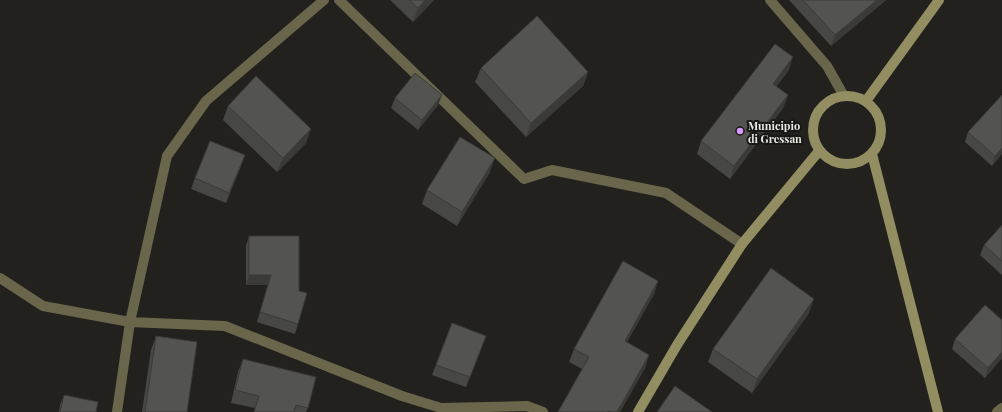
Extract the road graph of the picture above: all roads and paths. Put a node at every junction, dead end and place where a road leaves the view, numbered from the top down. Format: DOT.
graph roads {
  1 [pos="324,0"];
  2 [pos="339,0"];
  3 [pos="770,0"];
  4 [pos="939,0"];
  5 [pos="844,96"];
  6 [pos="866,101"];
  7 [pos="819,151"];
  8 [pos="872,154"];
  9 [pos="742,244"];
  10 [pos="0,278"];
  11 [pos="130,322"];
  12 [pos="1002,408"];
  13 [pos="442,410"];
  14 [pos="118,412"];
  15 [pos="542,412"];
  16 [pos="638,412"];
  17 [pos="938,412"];
  18 [pos="997,412"];
  1 -- 11 [label="street"];
  2 -- 9 [label="street"];
  3 -- 5 [label="street"];
  4 -- 6 [label="main road"];
  5 -- 6 [label="main road"];
  5 -- 7 [label="main road"];
  6 -- 8 [label="main road"];
  7 -- 8 [label="main road"];
  7 -- 9 [label="main road"];
  8 -- 17 [label="main road"];
  9 -- 16 [label="main road"];
  10 -- 11 [label="street"];
  11 -- 13 [label="street"];
  11 -- 14 [label="street"];
  12 -- 18 [label="street"];
  13 -- 15 [label="street"];
}
